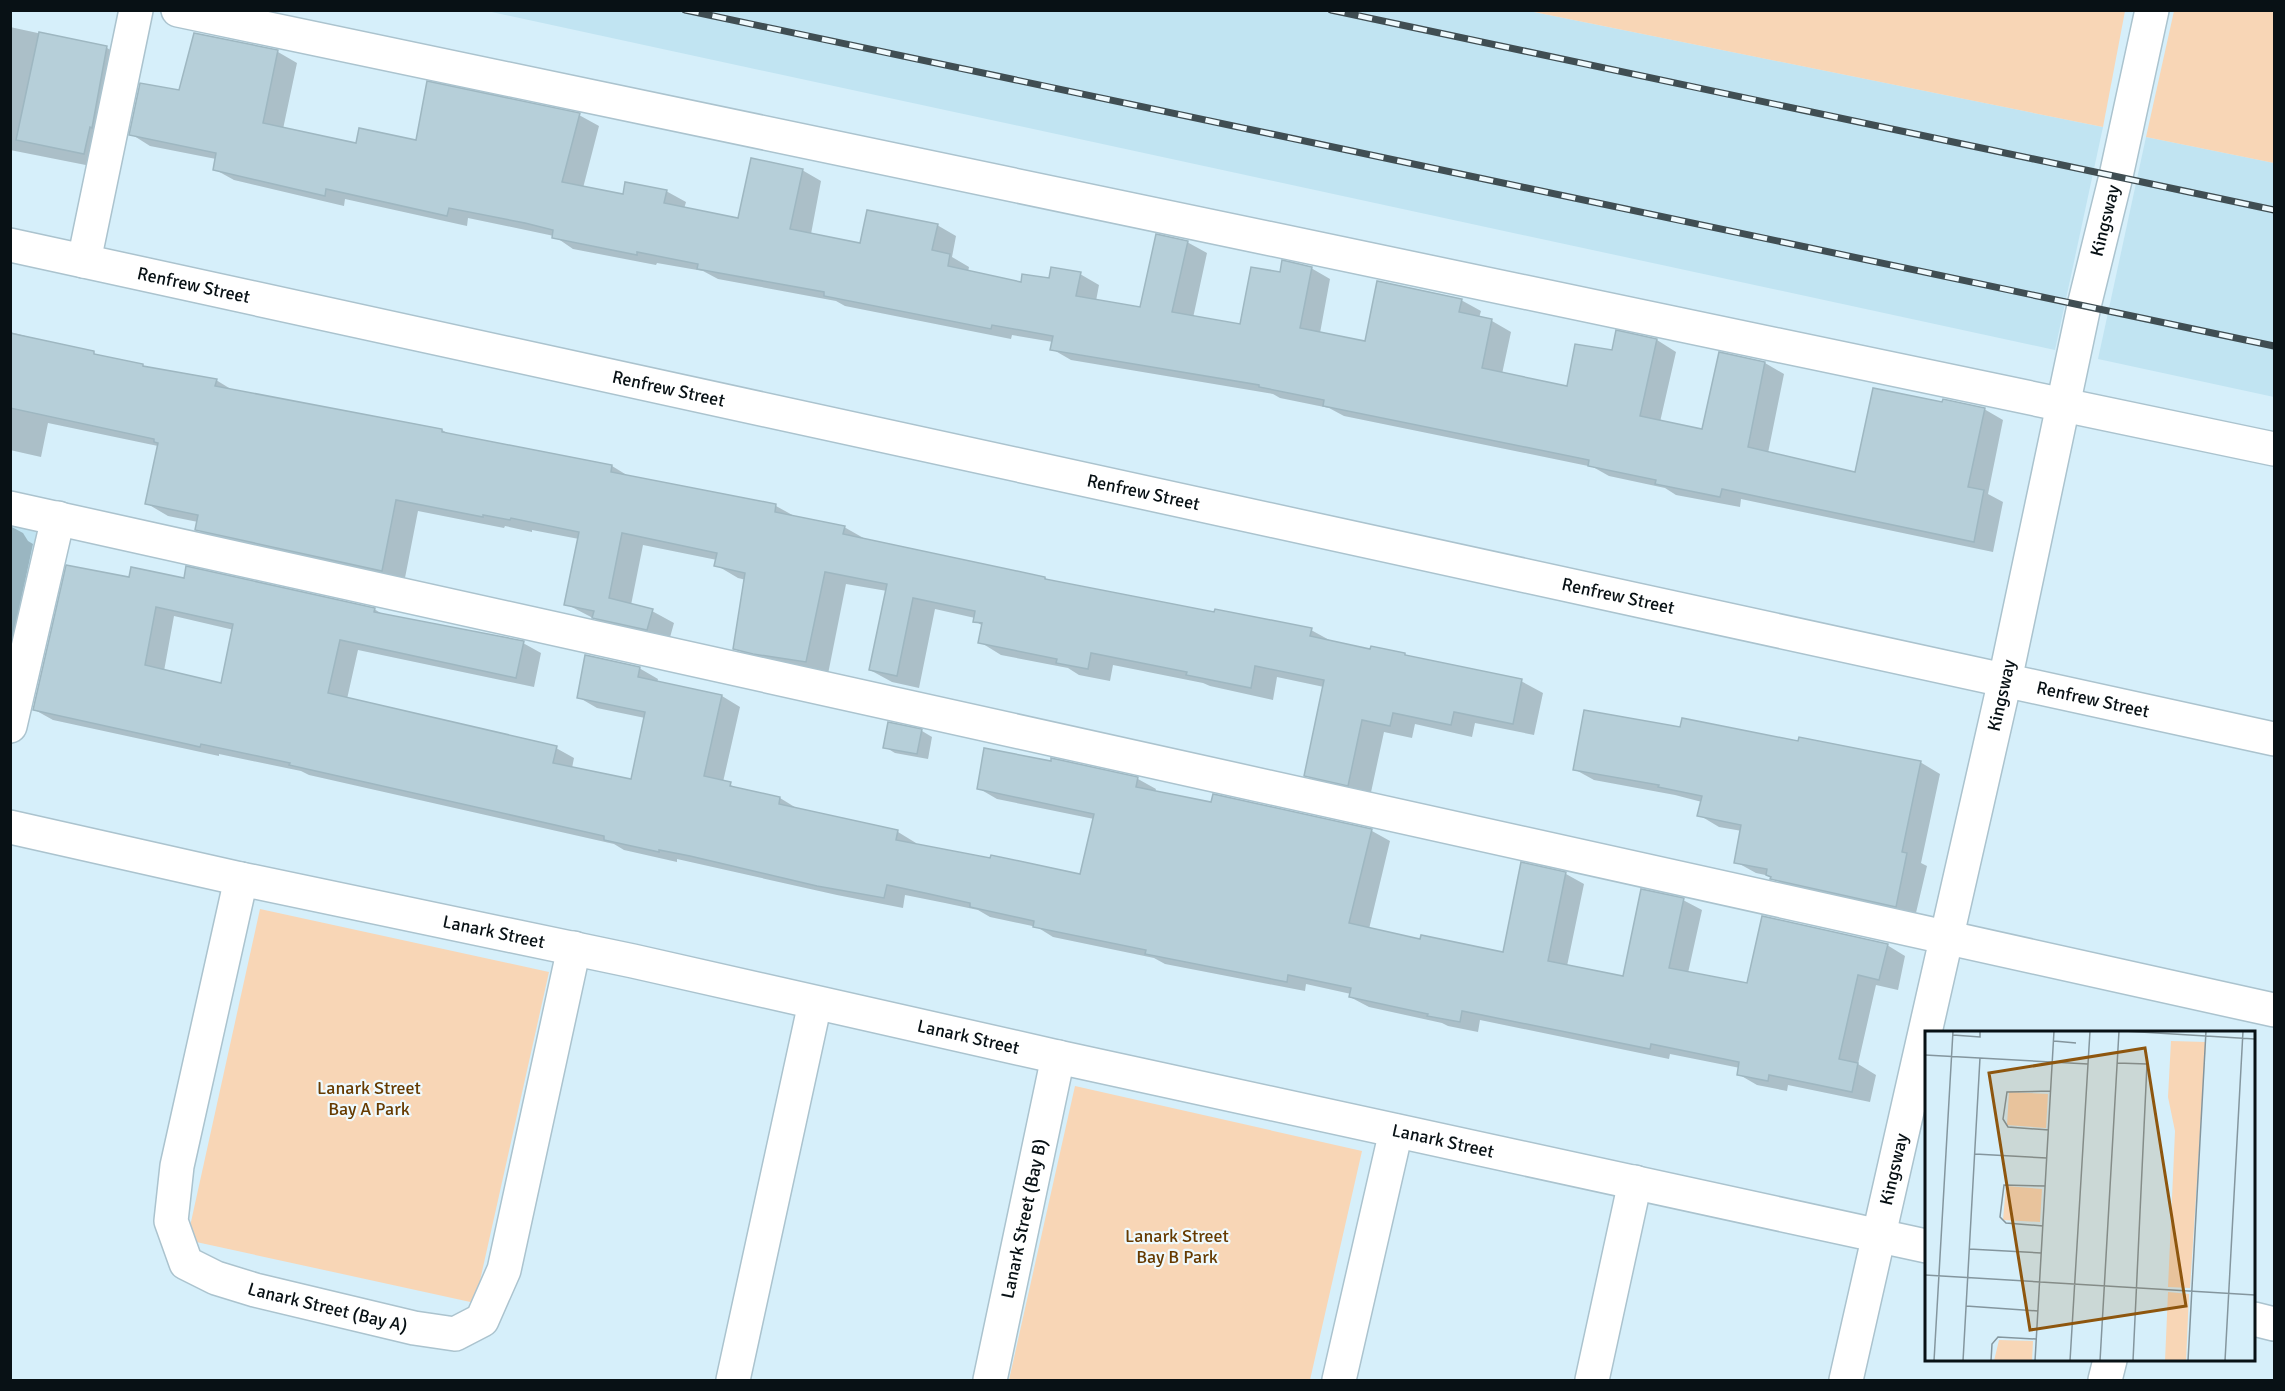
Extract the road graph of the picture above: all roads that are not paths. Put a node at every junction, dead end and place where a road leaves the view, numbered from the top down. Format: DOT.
graph roads {
  1 [pos="136,10"];
  2 [pos="178,10"];
  3 [pos="2152,10"];
  4 [pos="10,245"];
  5 [pos="84,261"];
  6 [pos="2063,404"];
  7 [pos="2274,449"];
  8 [pos="10,508"];
  9 [pos="58,518"];
  10 [pos="2005,680"];
  11 [pos="10,726"];
  12 [pos="2274,739"];
  13 [pos="10,827"];
  14 [pos="241,879"];
  15 [pos="1946,938"];
  16 [pos="574,948"];
  17 [pos="815,1003"];
  18 [pos="2274,1010"];
  19 [pos="1058,1057"];
  20 [pos="1395,1131"];
  21 [pos="1635,1182"];
  22 [pos="1878,1234"];
  23 [pos="1925,1246"];
  24 [pos="2255,1319"];
  25 [pos="2274,1324"];
  26 [pos="2110,1361"];
  27 [pos="733,1380"];
  28 [pos="990,1380"];
  29 [pos="1339,1380"];
  30 [pos="1592,1380"];
  31 [pos="1846,1380"];
  32 [pos="2105,1380"];
  1 -- 5 [label="street"];
  2 -- 6 [label="street"];
  3 -- 6 [label="street, Kingsway"];
  4 -- 5 [label="street, Renfrew Street"];
  5 -- 10 [label="street, Renfrew Street"];
  6 -- 7 [label="street"];
  6 -- 10 [label="street, Kingsway"];
  8 -- 9 [label="street"];
  9 -- 11 [label="street"];
  9 -- 15 [label="street"];
  10 -- 12 [label="street, Renfrew Street"];
  10 -- 15 [label="street, Kingsway"];
  13 -- 14 [label="street, Lanark Street"];
  14 -- 16 [label="street, Lanark Street"];
  14 -- 16 [label="street, Lanark Street (Bay A)"];
  15 -- 18 [label="street"];
  15 -- 22 [label="street, Kingsway"];
  16 -- 17 [label="street, Lanark Street"];
  17 -- 19 [label="street, Lanark Street"];
  17 -- 27 [label="street"];
  19 -- 20 [label="street, Lanark Street"];
  19 -- 28 [label="street, Lanark Street (Bay B)"];
  20 -- 21 [label="street, Lanark Street"];
  20 -- 29 [label="street"];
  21 -- 22 [label="street, Lanark Street"];
  21 -- 30 [label="street"];
  22 -- 23 [label="street, Lanark Street"];
  22 -- 31 [label="street, Kingsway"];
  24 -- 25 [label="street"];
  26 -- 32 [label="street"];
}
